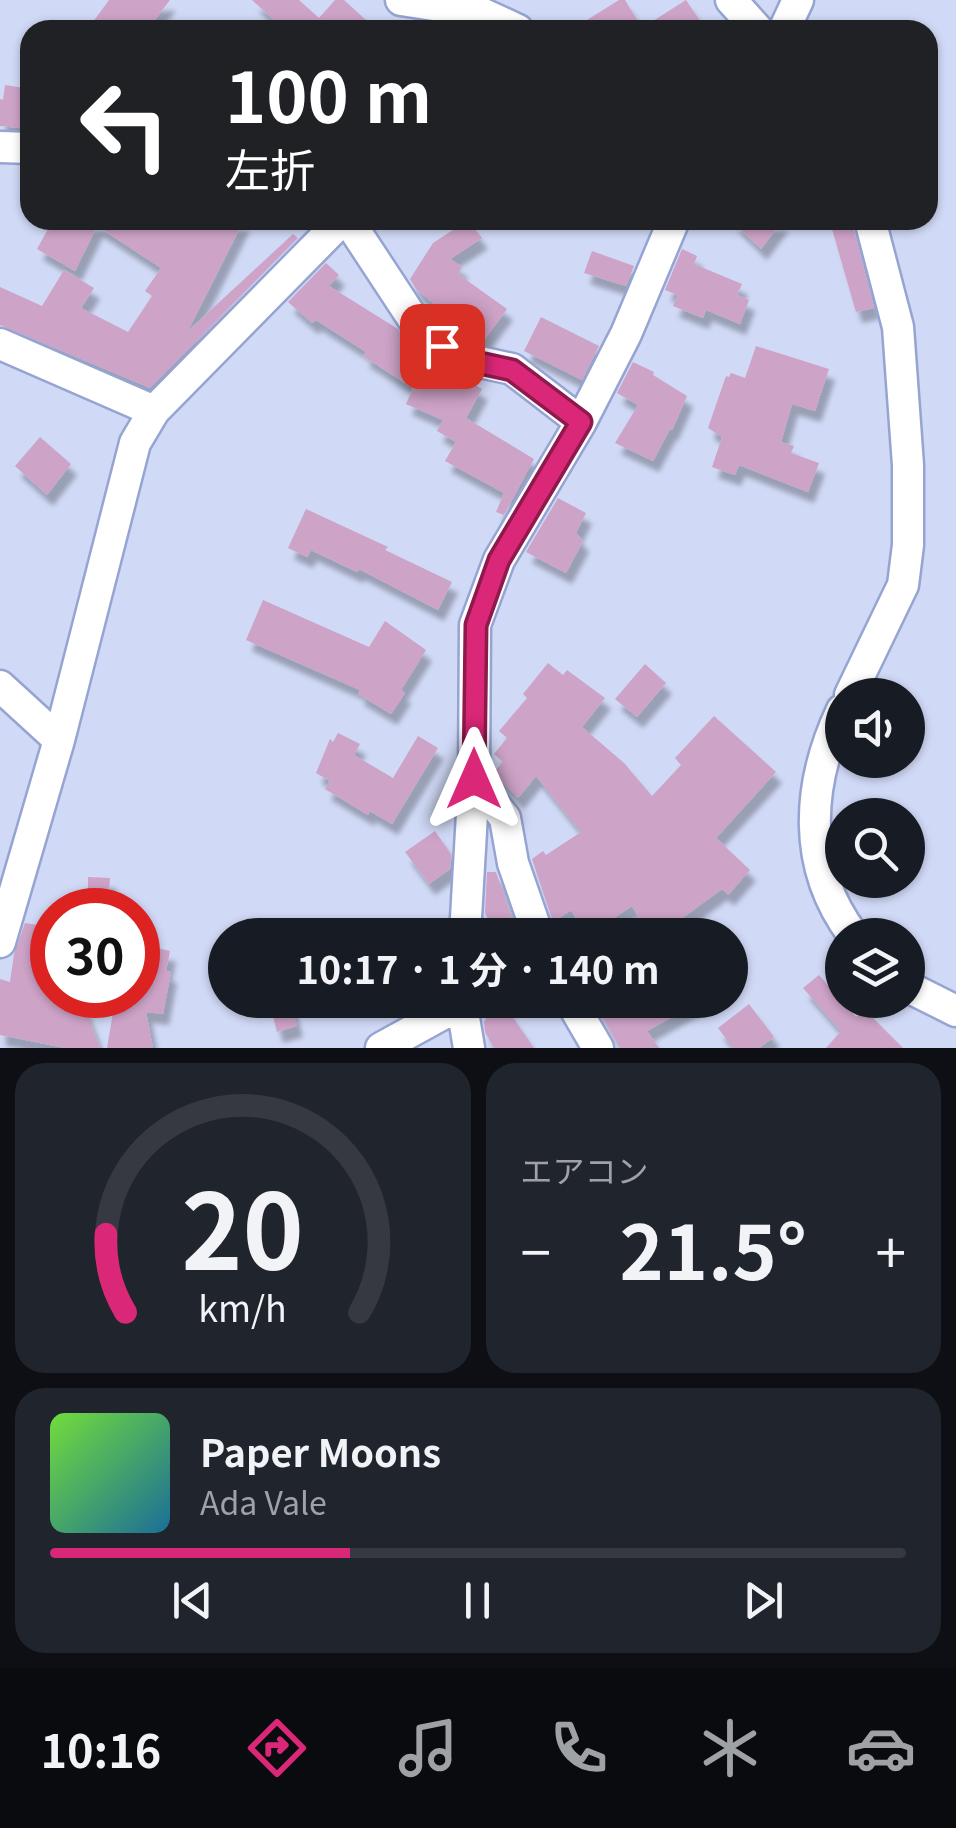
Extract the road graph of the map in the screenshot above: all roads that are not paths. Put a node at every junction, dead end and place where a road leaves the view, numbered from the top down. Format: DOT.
graph roads {
  1 [pos="401,0"];
  2 [pos="731,0"];
  3 [pos="497,20"];
  4 [pos="749,20"];
  5 [pos="348,230"];
  6 [pos="360,230"];
  7 [pos="670,230"];
  8 [pos="873,230"];
  9 [pos="0,344"];
  10 [pos="154,411"];
  11 [pos="581,422"];
  12 [pos="858,678"];
  13 [pos="0,686"];
  14 [pos="59,740"];
  15 [pos="825,750"];
  16 [pos="474,779"];
  17 [pos="466,918"];
  18 [pos="532,918"];
  19 [pos="843,918"];
  20 [pos="0,942"];
  21 [pos="925,996"];
  22 [pos="956,1011"];
  23 [pos="433,1018"];
  24 [pos="464,1018"];
  25 [pos="580,1018"];
  26 [pos="381,1048"];
  27 [pos="470,1048"];
  28 [pos="598,1048"];
  1 -- 3 [label="street"];
  2 -- 4 [label="street"];
  5 -- 10 [label="street"];
  6 -- 11 [label="street"];
  7 -- 11 [label="street"];
  8 -- 12 [label="street"];
  9 -- 10 [label="street"];
  10 -- 14 [label="street"];
  11 -- 16 [label="street"];
  13 -- 14 [label="street"];
  14 -- 20 [label="street"];
  15 -- 19 [label="street"];
  16 -- 17 [label="street"];
  16 -- 18 [label="street"];
  21 -- 22 [label="street"];
  23 -- 26 [label="street"];
  24 -- 27 [label="street"];
  25 -- 28 [label="street"];
}
